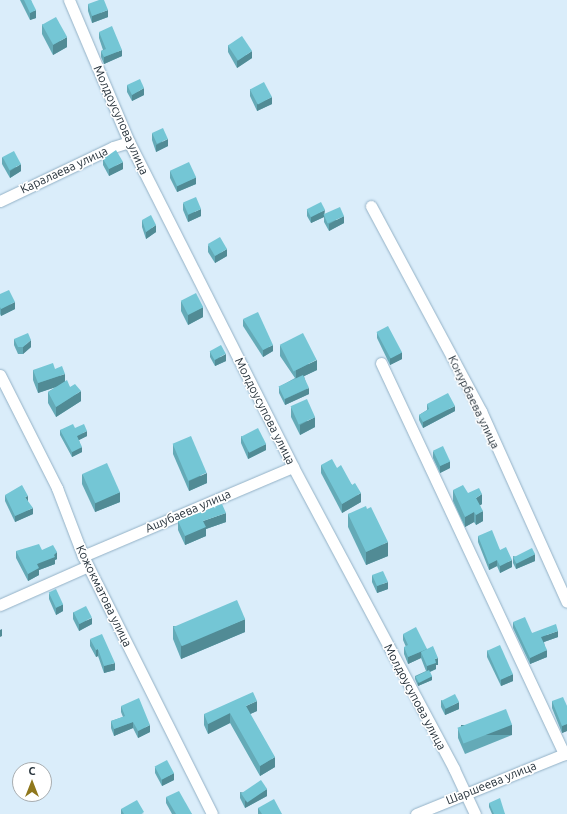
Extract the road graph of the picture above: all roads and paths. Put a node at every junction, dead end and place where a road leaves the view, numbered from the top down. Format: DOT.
graph roads {
  1 [pos="69,0"];
  2 [pos="129,142"];
  3 [pos="0,201"];
  4 [pos="371,206"];
  5 [pos="381,364"];
  6 [pos="0,376"];
  7 [pos="293,467"];
  8 [pos="83,556"];
  9 [pos="88,566"];
  10 [pos="567,602"];
  11 [pos="0,605"];
  12 [pos="565,754"];
  13 [pos="466,793"];
  14 [pos="212,814"];
  15 [pos="416,814"];
  16 [pos="475,814"];
  1 -- 2 [label="street, Молдоусупова улица"];
  2 -- 3 [label="street, Каралаева улица"];
  2 -- 7 [label="street, Молдоусупова улица"];
  4 -- 10 [label="street, Конурбаева улица"];
  5 -- 12 [label="street"];
  6 -- 8 [label="street, Кожокматова улица"];
  7 -- 8 [label="street, Ашубаева улица"];
  7 -- 13 [label="street, Молдоусупова улица"];
  8 -- 9 [label="street, Кожокматова улица"];
  9 -- 11 [label="street"];
  9 -- 14 [label="street, Кожокматова улица"];
  12 -- 13 [label="street, Шаршеева улица"];
  13 -- 15 [label="street, Шаршеева улица"];
  13 -- 16 [label="street, Молдоусупова улица"];
}
